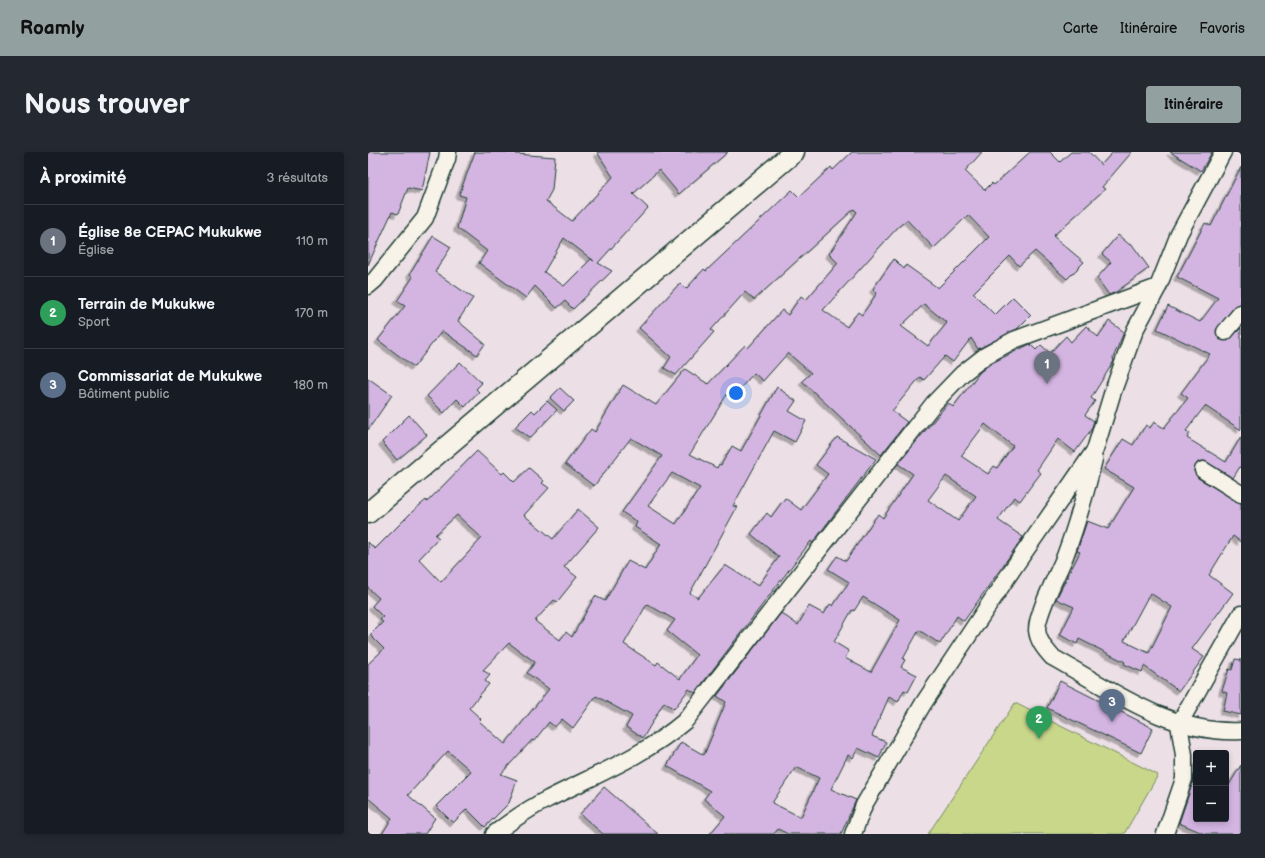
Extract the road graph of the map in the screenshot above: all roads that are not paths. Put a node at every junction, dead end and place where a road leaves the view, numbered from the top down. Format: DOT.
graph roads {
  1 [pos="448,152"];
  2 [pos="794,152"];
  3 [pos="1223,152"];
  4 [pos="368,286"];
  5 [pos="1158,287"];
  6 [pos="1241,313"];
  7 [pos="1225,332"];
  8 [pos="1096,450"];
  9 [pos="1203,470"];
  10 [pos="1241,494"];
  11 [pos="368,513"];
  12 [pos="1241,614"];
  13 [pos="1179,724"];
  14 [pos="1241,731"];
  15 [pos="494,834"];
  16 [pos="853,834"];
  17 [pos="1165,834"];
  1 -- 4 [label="street"];
  2 -- 11 [label="street"];
  3 -- 5 [label="street"];
  5 -- 8 [label="street"];
  5 -- 15 [label="street"];
  6 -- 7 [label="street"];
  8 -- 13 [label="street"];
  8 -- 16 [label="street"];
  9 -- 10 [label="street"];
  12 -- 13 [label="street"];
  13 -- 14 [label="street"];
  13 -- 17 [label="street"];
}
